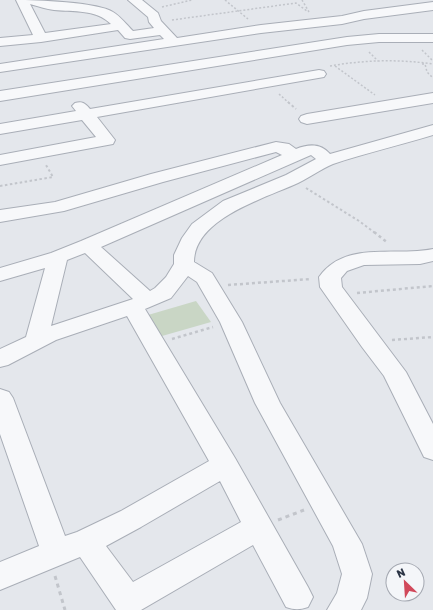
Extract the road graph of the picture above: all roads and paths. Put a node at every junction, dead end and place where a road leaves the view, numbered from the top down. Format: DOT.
graph roads {
  1 [pos="22,0"];
  2 [pos="30,0"];
  3 [pos="134,0"];
  4 [pos="192,0"];
  5 [pos="225,0"];
  6 [pos="433,6"];
  7 [pos="148,10"];
  8 [pos="239,12"];
  9 [pos="310,13"];
  10 [pos="121,26"];
  11 [pos="159,27"];
  12 [pos="261,29"];
  13 [pos="0,32"];
  14 [pos="38,32"];
  15 [pos="433,38"];
  16 [pos="0,42"];
  17 [pos="175,43"];
  18 [pos="54,60"];
  19 [pos="409,62"];
  20 [pos="433,64"];
  21 [pos="335,65"];
  22 [pos="194,66"];
  23 [pos="0,68"];
  24 [pos="324,70"];
  25 [pos="433,78"];
  26 [pos="267,83"];
  27 [pos="211,84"];
  28 [pos="64,87"];
  29 [pos="0,96"];
  30 [pos="433,98"];
  31 [pos="388,104"];
  32 [pos="87,115"];
  33 [pos="307,119"];
  34 [pos="0,130"];
  35 [pos="433,130"];
  36 [pos="294,156"];
  37 [pos="0,160"];
  38 [pos="326,160"];
  39 [pos="53,177"];
  40 [pos="292,179"];
  41 [pos="0,186"];
  42 [pos="0,216"];
  43 [pos="88,245"];
  44 [pos="433,255"];
  45 [pos="58,257"];
  46 [pos="410,259"];
  47 [pos="184,264"];
  48 [pos="0,275"];
  49 [pos="209,286"];
  50 [pos="333,286"];
  51 [pos="433,286"];
  52 [pos="141,304"];
  53 [pos="230,322"];
  54 [pos="433,338"];
  55 [pos="36,341"];
  56 [pos="370,342"];
  57 [pos="154,345"];
  58 [pos="0,359"];
  59 [pos="0,398"];
  60 [pos="433,450"];
  61 [pos="225,465"];
  62 [pos="324,502"];
  63 [pos="259,527"];
  64 [pos="86,542"];
  65 [pos="53,553"];
  66 [pos="0,576"];
  67 [pos="297,597"];
  68 [pos="64,610"];
  69 [pos="343,610"];
  1 -- 14 [label="street"];
  2 -- 10 [label="street"];
  3 -- 7 [label="street"];
  4 -- 7 [label="path"];
  5 -- 8 [label="path"];
  6 -- 12 [label="street"];
  7 -- 11 [label="street"];
  8 -- 9 [label="path"];
  8 -- 11 [label="path"];
  8 -- 12 [label="path"];
  10 -- 11 [label="street"];
  10 -- 14 [label="street"];
  11 -- 17 [label="street"];
  12 -- 17 [label="street"];
  13 -- 14 [label="street"];
  14 -- 16 [label="street"];
  15 -- 22 [label="street"];
  17 -- 18 [label="street"];
  17 -- 22 [label="street"];
  18 -- 23 [label="street"];
  18 -- 28 [label="street"];
  19 -- 20 [label="path"];
  19 -- 21 [label="path"];
  19 -- 25 [label="path"];
  21 -- 24 [label="path"];
  21 -- 31 [label="path"];
  22 -- 27 [label="street"];
  22 -- 28 [label="street"];
  24 -- 26 [label="street"];
  26 -- 27 [label="street"];
  26 -- 33 [label="path"];
  27 -- 32 [label="street"];
  28 -- 29 [label="street"];
  28 -- 32 [label="street"];
  30 -- 31 [label="street"];
  31 -- 33 [label="street"];
  32 -- 34 [label="street"];
  32 -- 37 [label="street"];
  35 -- 38 [label="street"];
  36 -- 38 [label="street"];
  36 -- 42 [label="street"];
  36 -- 43 [label="street"];
  38 -- 40 [label="street"];
  39 -- 41 [label="path"];
  40 -- 46 [label="path"];
  40 -- 47 [label="street"];
  43 -- 45 [label="street"];
  43 -- 52 [label="street"];
  44 -- 46 [label="street"];
  45 -- 48 [label="street"];
  45 -- 55 [label="street"];
  46 -- 50 [label="street"];
  47 -- 49 [label="street"];
  47 -- 52 [label="street"];
  49 -- 50 [label="path"];
  49 -- 53 [label="street"];
  50 -- 51 [label="path"];
  50 -- 56 [label="street"];
  52 -- 55 [label="street"];
  52 -- 57 [label="street"];
  53 -- 57 [label="path"];
  53 -- 62 [label="street"];
  54 -- 56 [label="path"];
  55 -- 58 [label="street"];
  56 -- 60 [label="street"];
  57 -- 61 [label="street"];
  59 -- 65 [label="street"];
  61 -- 63 [label="street"];
  61 -- 64 [label="street"];
  62 -- 63 [label="path"];
  62 -- 69 [label="street"];
  63 -- 64 [label="street"];
  63 -- 67 [label="street"];
  64 -- 65 [label="street"];
  65 -- 66 [label="street"];
  65 -- 68 [label="path"];
}
